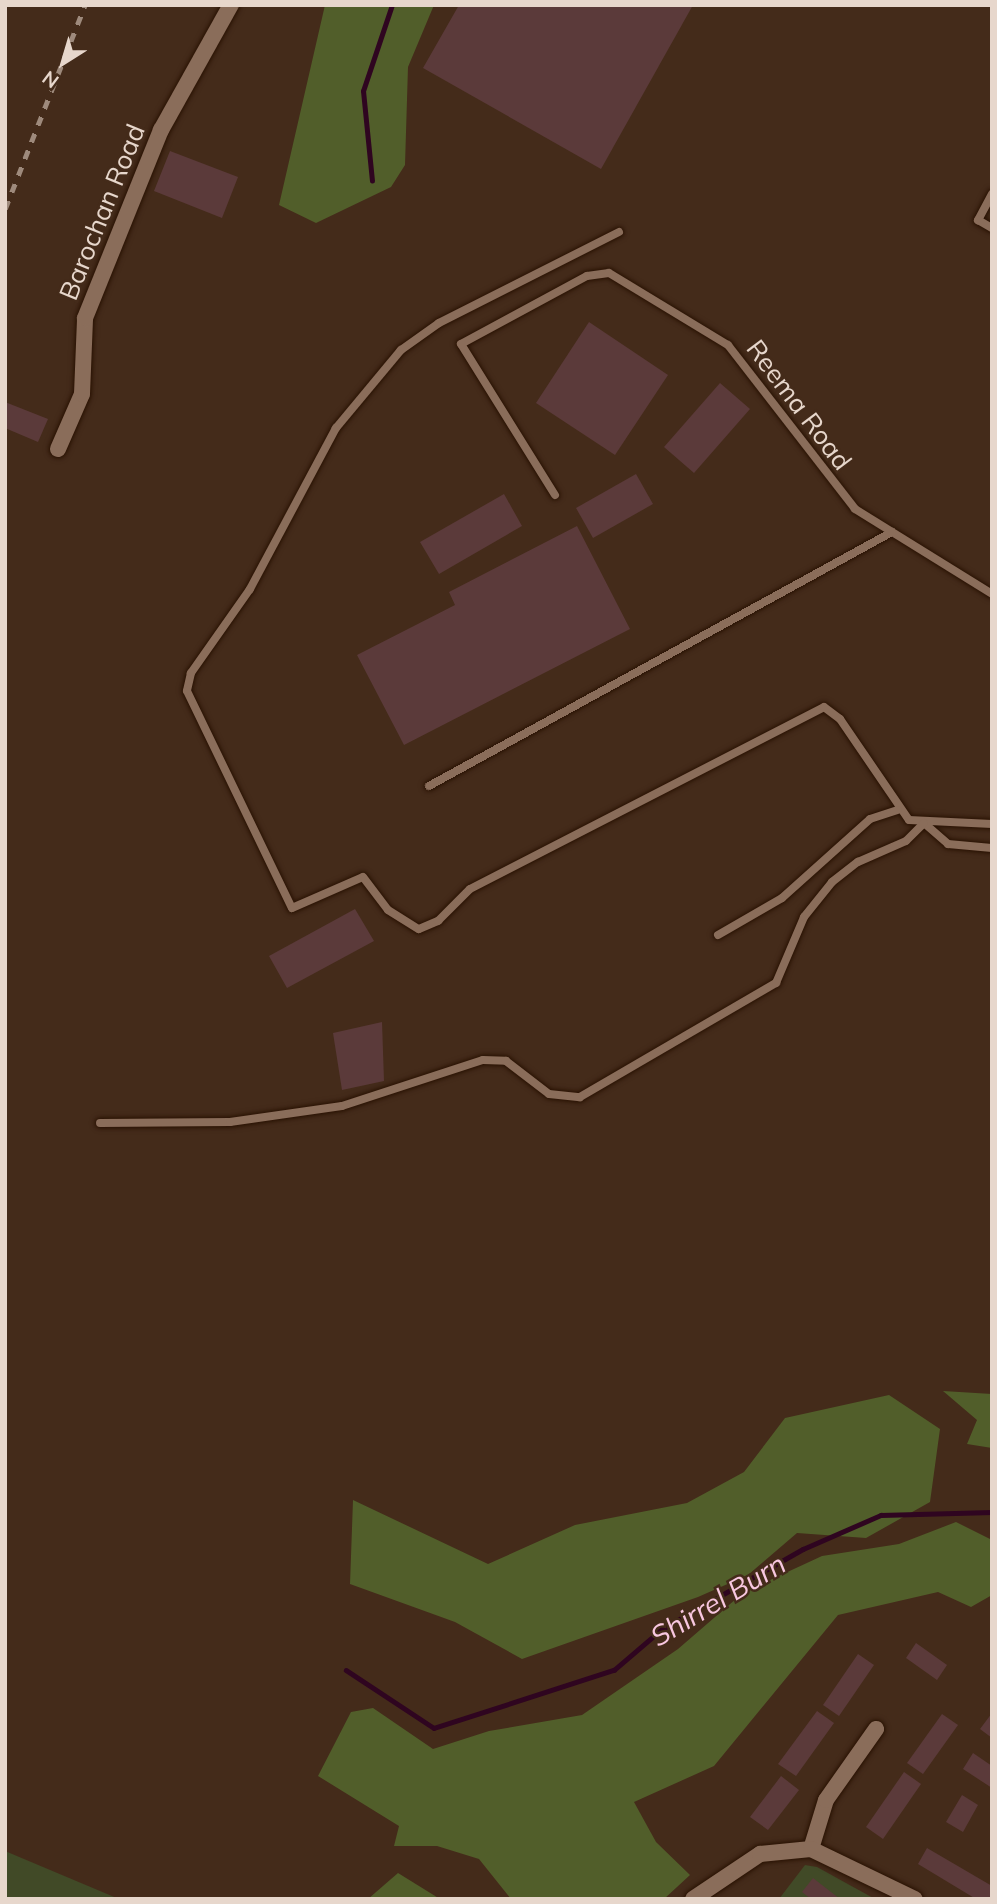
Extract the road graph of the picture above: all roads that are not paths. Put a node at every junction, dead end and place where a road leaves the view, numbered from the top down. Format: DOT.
graph roads {
  1 [pos="231,5"];
  2 [pos="992,194"];
  3 [pos="992,228"];
  4 [pos="620,232"];
  5 [pos="58,449"];
  6 [pos="555,495"];
  7 [pos="892,532"];
  8 [pos="992,594"];
  9 [pos="429,786"];
  10 [pos="898,810"];
  11 [pos="924,823"];
  12 [pos="990,824"];
  13 [pos="992,848"];
  14 [pos="718,935"];
  15 [pos="100,1123"];
  16 [pos="876,1728"];
  17 [pos="811,1849"];
  18 [pos="692,1899"];
  19 [pos="915,1899"];
  1 -- 5 [label="street, Barochan Road"];
  2 -- 3 [label="lane"];
  4 -- 10 [label="lane"];
  6 -- 7 [label="lane, Reema Road"];
  7 -- 8 [label="lane, Reema Road"];
  7 -- 9 [label="lane"];
  10 -- 11 [label="lane"];
  10 -- 14 [label="lane"];
  11 -- 12 [label="lane"];
  11 -- 13 [label="lane"];
  11 -- 15 [label="lane"];
  16 -- 17 [label="street"];
  17 -- 18 [label="street"];
  17 -- 19 [label="street"];
}
